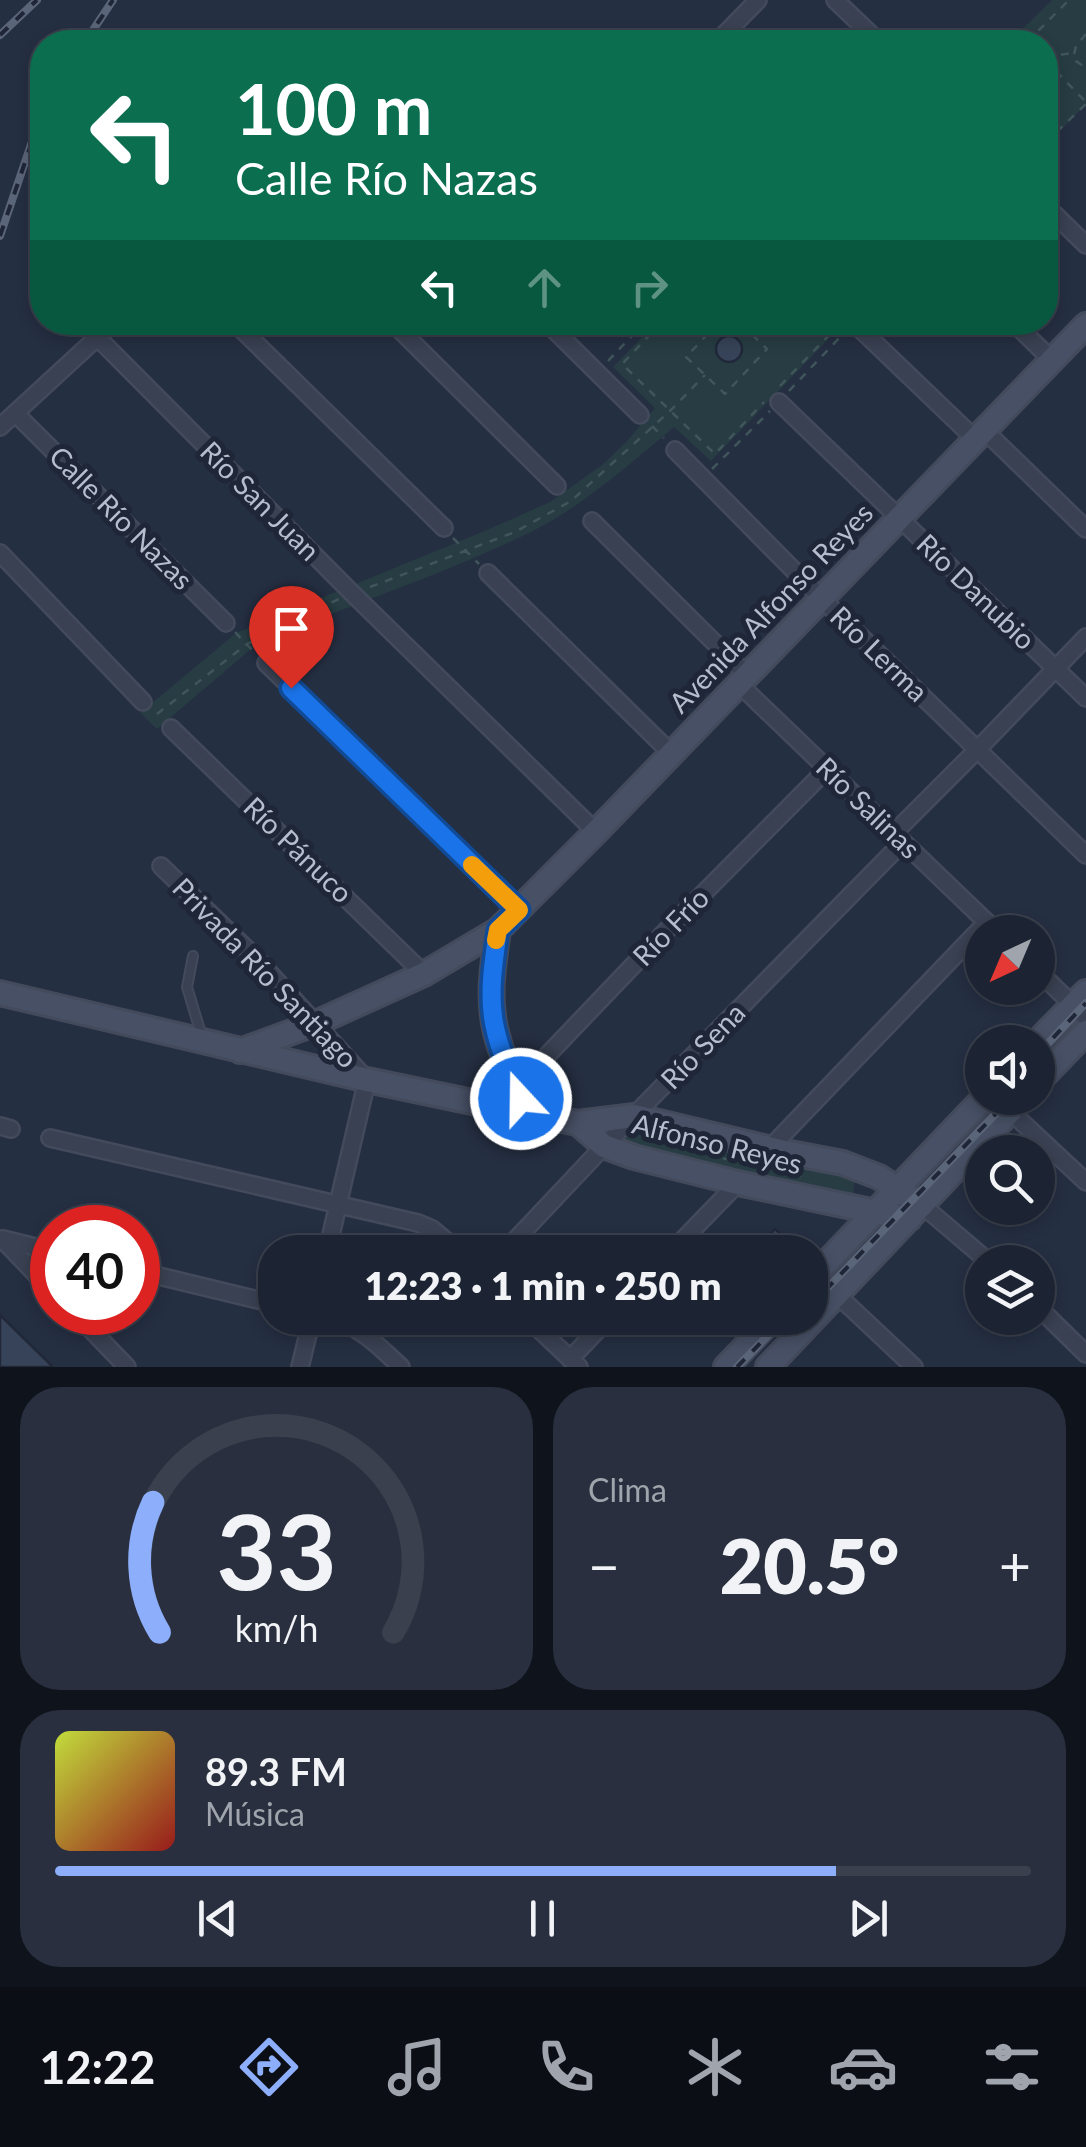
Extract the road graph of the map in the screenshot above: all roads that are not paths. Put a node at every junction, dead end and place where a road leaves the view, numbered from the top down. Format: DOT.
graph roads {
  1 [pos="758,0"];
  2 [pos="836,0"];
  3 [pos="731,30"];
  4 [pos="867,30"];
  5 [pos="1058,217"];
  6 [pos="1086,245"];
  7 [pos="100,335"];
  8 [pos="247,335"];
  9 [pos="404,335"];
  10 [pos="558,335"];
  11 [pos="867,335"];
  12 [pos="1026,335"];
  13 [pos="97,338"];
  14 [pos="1081,339"];
  15 [pos="1052,360"];
  16 [pos="779,402"];
  17 [pos="15,413"];
  18 [pos="646,421"];
  19 [pos="0,427"];
  20 [pos="979,435"];
  21 [pos="675,450"];
  22 [pos="557,486"];
  23 [pos="900,518"];
  24 [pos="592,521"];
  25 [pos="444,528"];
  26 [pos="1086,529"];
  27 [pos="0,552"];
  28 [pos="488,572"];
  29 [pos="822,599"];
  30 [pos="226,623"];
  31 [pos="1086,637"];
  32 [pos="266,664"];
  33 [pos="1056,669"];
  34 [pos="743,680"];
  35 [pos="1086,698"];
  36 [pos="144,702"];
  37 [pos="171,728"];
  38 [pos="977,750"];
  39 [pos="672,754"];
  40 [pos="827,769"];
  41 [pos="596,832"];
  42 [pos="899,837"];
  43 [pos="1086,855"];
  44 [pos="161,866"];
  45 [pos="519,910"];
  46 [pos="980,915"];
  47 [pos="498,930"];
  48 [pos="965,955"];
  49 [pos="193,956"];
  50 [pos="424,974"];
  51 [pos="1055,984"];
  52 [pos="0,993"];
  53 [pos="1082,1005"];
  54 [pos="316,1022"];
  55 [pos="1055,1028"];
  56 [pos="1086,1032"];
  57 [pos="203,1042"];
  58 [pos="240,1050"];
  59 [pos="1055,1064"];
  60 [pos="367,1080"];
  61 [pos="516,1088"];
  62 [pos="525,1113"];
  63 [pos="968,1115"];
  64 [pos="999,1115"];
  65 [pos="1022,1115"];
  66 [pos="634,1116"];
  67 [pos="578,1122"];
  68 [pos="50,1138"];
  69 [pos="604,1146"];
  70 [pos="775,1150"];
  71 [pos="735,1174"];
  72 [pos="1086,1182"];
  73 [pos="898,1188"];
  74 [pos="338,1203"];
  75 [pos="875,1212"];
  76 [pos="915,1212"];
  77 [pos="331,1235"];
  78 [pos="439,1235"];
  79 [pos="520,1235"];
  80 [pos="685,1235"];
  81 [pos="1,1239"];
  82 [pos="971,1245"];
  83 [pos="30,1246"];
  84 [pos="828,1261"];
  85 [pos="30,1269"];
  86 [pos="160,1276"];
  87 [pos="828,1288"];
  88 [pos="837,1294"];
  89 [pos="258,1300"];
  90 [pos="1055,1324"];
  91 [pos="96,1335"];
  92 [pos="308,1335"];
  93 [pos="364,1335"];
  94 [pos="545,1335"];
  95 [pos="596,1335"];
  96 [pos="757,1335"];
  97 [pos="1086,1354"];
  98 [pos="575,1363"];
  99 [pos="126,1367"];
  100 [pos="300,1367"];
  101 [pos="401,1367"];
  102 [pos="726,1367"];
  103 [pos="768,1367"];
  104 [pos="914,1367"];
  1 -- 3 [label="street"];
  2 -- 4 [label="street"];
  5 -- 6 [label="street"];
  7 -- 13 [label="street"];
  8 -- 25 [label="street"];
  9 -- 22 [label="street"];
  10 -- 18 [label="street"];
  11 -- 20 [label="street"];
  12 -- 15 [label="street"];
  13 -- 17 [label="street"];
  13 -- 41 [label="street, Río San Juan"];
  14 -- 15 [label="street, Avenida Alfonso Reyes"];
  15 -- 20 [label="street, Avenida Alfonso Reyes"];
  16 -- 23 [label="street, Río Danubio"];
  17 -- 19 [label="street"];
  17 -- 30 [label="street, Calle Río Nazas"];
  20 -- 23 [label="street, Avenida Alfonso Reyes"];
  20 -- 26 [label="street"];
  21 -- 29 [label="street, Río Lerma"];
  23 -- 29 [label="street, Avenida Alfonso Reyes"];
  23 -- 33 [label="street, Río Danubio"];
  24 -- 34 [label="street, Río Salinas"];
  27 -- 36 [label="street"];
  28 -- 39 [label="street"];
  29 -- 34 [label="street, Avenida Alfonso Reyes"];
  29 -- 38 [label="street, Río Lerma"];
  31 -- 33 [label="street, Río Sena"];
  32 -- 45 [label="street"];
  33 -- 35 [label="street, Río Danubio"];
  33 -- 38 [label="street, Río Sena"];
  34 -- 39 [label="street, Avenida Alfonso Reyes"];
  34 -- 40 [label="street, Río Salinas"];
  37 -- 50 [label="street, Río Pánuco"];
  38 -- 42 [label="street, Río Sena"];
  38 -- 43 [label="street, Río Lerma"];
  39 -- 41 [label="street, Avenida Alfonso Reyes"];
  40 -- 42 [label="street, Río Salinas"];
  40 -- 61 [label="street, Río Frío"];
  41 -- 45 [label="street, Avenida Alfonso Reyes"];
  42 -- 46 [label="street, Río Salinas"];
  42 -- 66 [label="street, Río Sena"];
  44 -- 54 [label="street, Privada Río Santiago"];
  45 -- 47 [label="street, Avenida Alfonso Reyes"];
  47 -- 50 [label="street, Avenida Alfonso Reyes"];
  47 -- 61 [label="street"];
  48 -- 70 [label="street"];
  49 -- 57 [label="lane"];
  50 -- 54 [label="street, Avenida Alfonso Reyes"];
  51 -- 53 [label="street"];
  52 -- 57 [label="street"];
  53 -- 55 [label="street"];
  54 -- 58 [label="street, Avenida Alfonso Reyes"];
  54 -- 60 [label="street, Privada Río Santiago"];
  56 -- 59 [label="street"];
  57 -- 58 [label="street"];
  58 -- 60 [label="street"];
  60 -- 62 [label="street"];
  60 -- 74 [label="street"];
  61 -- 62 [label="street"];
  62 -- 67 [label="street"];
  63 -- 73 [label="street"];
  64 -- 76 [label="street"];
  65 -- 72 [label="street"];
  66 -- 67 [label="street, Alfonso Reyes"];
  66 -- 69 [label="street, Río Sena"];
  66 -- 70 [label="street, Alfonso Reyes"];
  67 -- 69 [label="street, Alfonso Reyes"];
  68 -- 74 [label="street"];
  69 -- 71 [label="street, Alfonso Reyes"];
  69 -- 79 [label="street, Río Sena"];
  70 -- 73 [label="street, Alfonso Reyes"];
  71 -- 75 [label="street, Alfonso Reyes"];
  71 -- 80 [label="street"];
  73 -- 75 [label="street"];
  73 -- 76 [label="street, Alfonso Reyes"];
  74 -- 77 [label="street"];
  74 -- 78 [label="street"];
  75 -- 76 [label="street, Alfonso Reyes"];
  75 -- 84 [label="street"];
  76 -- 82 [label="street"];
  76 -- 88 [label="street"];
  81 -- 83 [label="street"];
  81 -- 85 [label="street"];
  86 -- 89 [label="street"];
  87 -- 88 [label="street"];
  88 -- 103 [label="street"];
  88 -- 104 [label="street"];
  90 -- 97 [label="street"];
  91 -- 99 [label="street"];
  92 -- 100 [label="street"];
  93 -- 101 [label="street"];
  94 -- 98 [label="street"];
  95 -- 98 [label="street"];
  96 -- 102 [label="street"];
}
